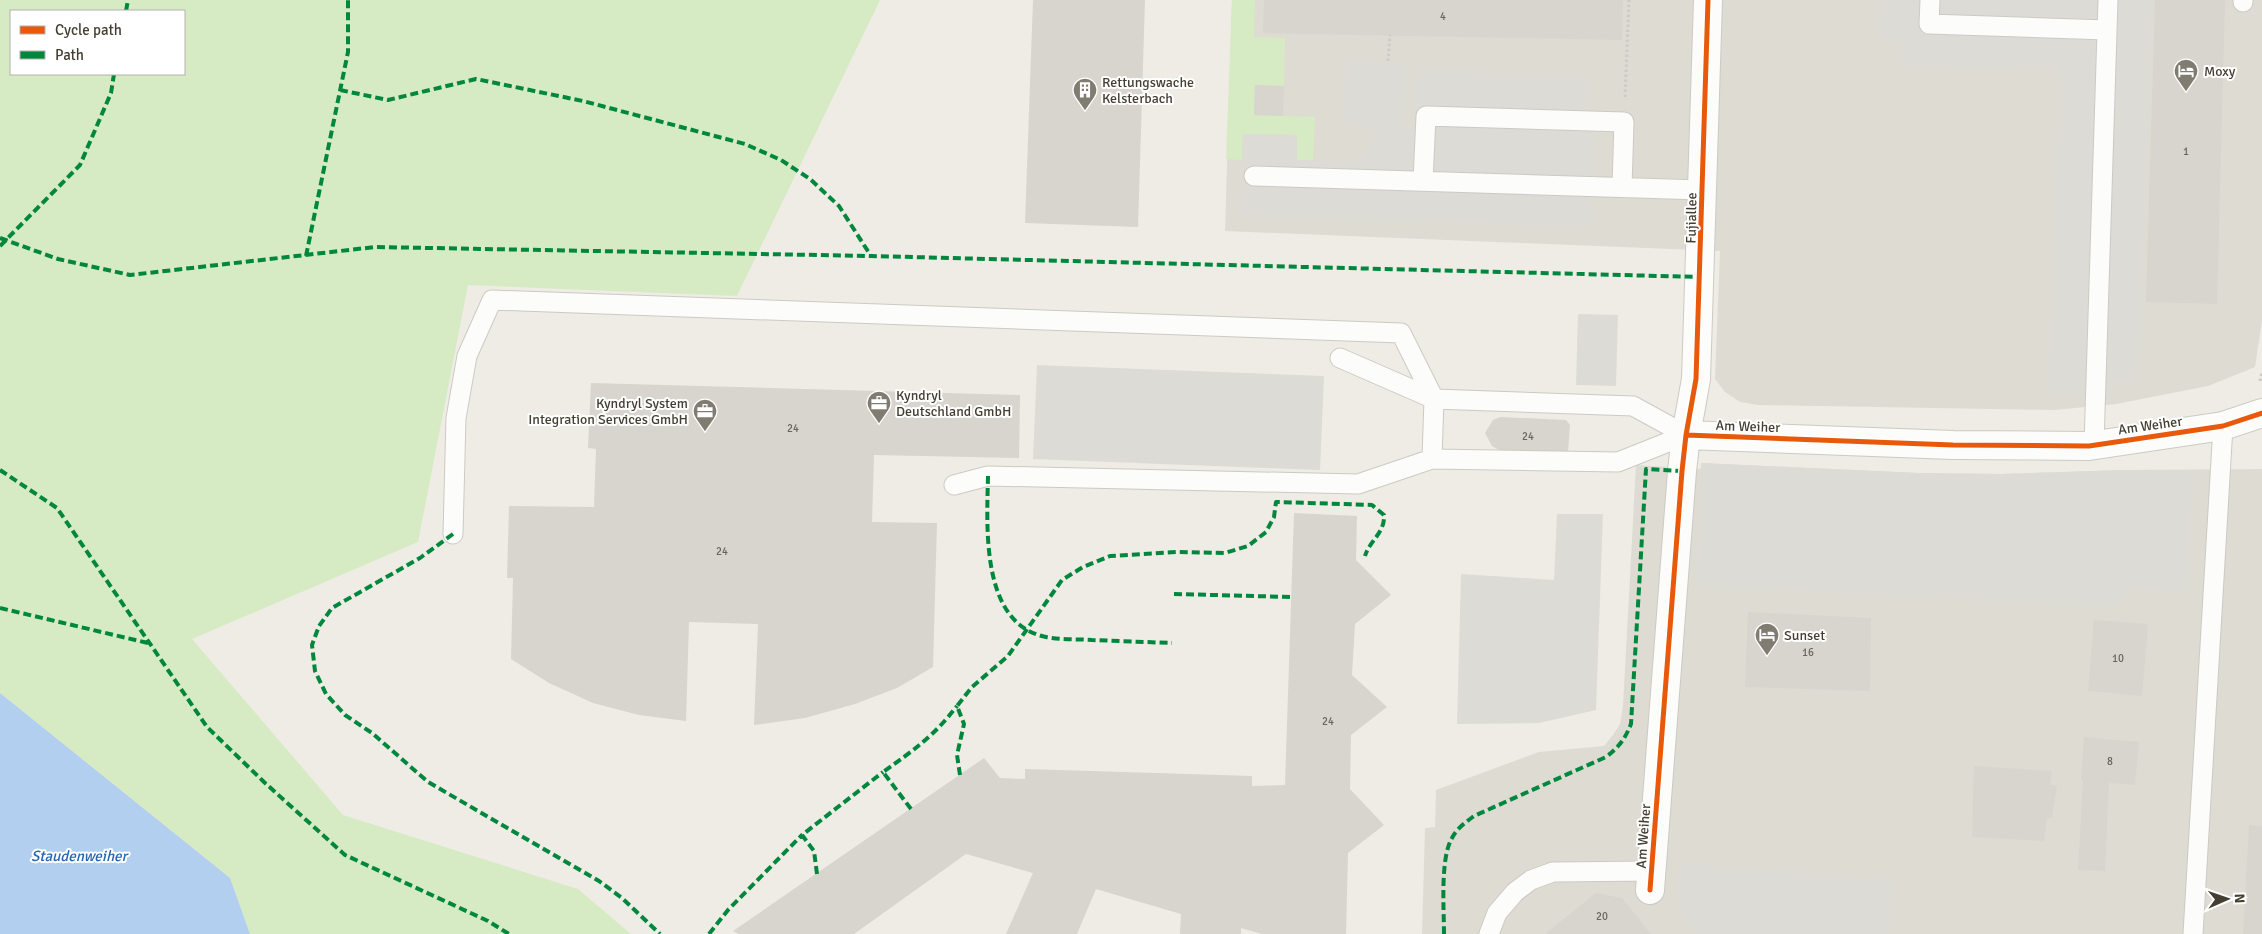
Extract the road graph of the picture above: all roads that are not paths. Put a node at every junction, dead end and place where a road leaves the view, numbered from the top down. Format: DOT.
graph roads {
  1 [pos="1708,0"];
  2 [pos="1930,0"];
  3 [pos="2108,0"];
  4 [pos="2107,30"];
  5 [pos="1254,176"];
  6 [pos="1424,181"];
  7 [pos="1622,187"];
  8 [pos="1702,190"];
  9 [pos="1340,358"];
  10 [pos="1434,399"];
  11 [pos="2262,413"];
  12 [pos="2223,426"];
  13 [pos="1686,435"];
  14 [pos="2094,444"];
  15 [pos="1432,459"];
  16 [pos="954,485"];
  17 [pos="453,534"];
  18 [pos="1651,881"];
  19 [pos="1489,934"];
  20 [pos="2193,934"];
  1 -- 8 [label="street, Fujiallee"];
  2 -- 4 [label="lane"];
  3 -- 4 [label="lane"];
  4 -- 14 [label="lane"];
  5 -- 6 [label="lane"];
  6 -- 7 [label="lane"];
  6 -- 7 [label="lane"];
  7 -- 8 [label="lane"];
  8 -- 13 [label="street, Fujiallee"];
  9 -- 10 [label="lane"];
  10 -- 13 [label="lane"];
  10 -- 15 [label="lane"];
  10 -- 17 [label="lane"];
  11 -- 12 [label="street, Am Weiher"];
  12 -- 14 [label="street, Am Weiher"];
  12 -- 20 [label="lane"];
  13 -- 14 [label="street, Am Weiher"];
  13 -- 15 [label="lane"];
  13 -- 18 [label="street, Am Weiher"];
  15 -- 16 [label="lane"];
  18 -- 19 [label="lane"];
}
